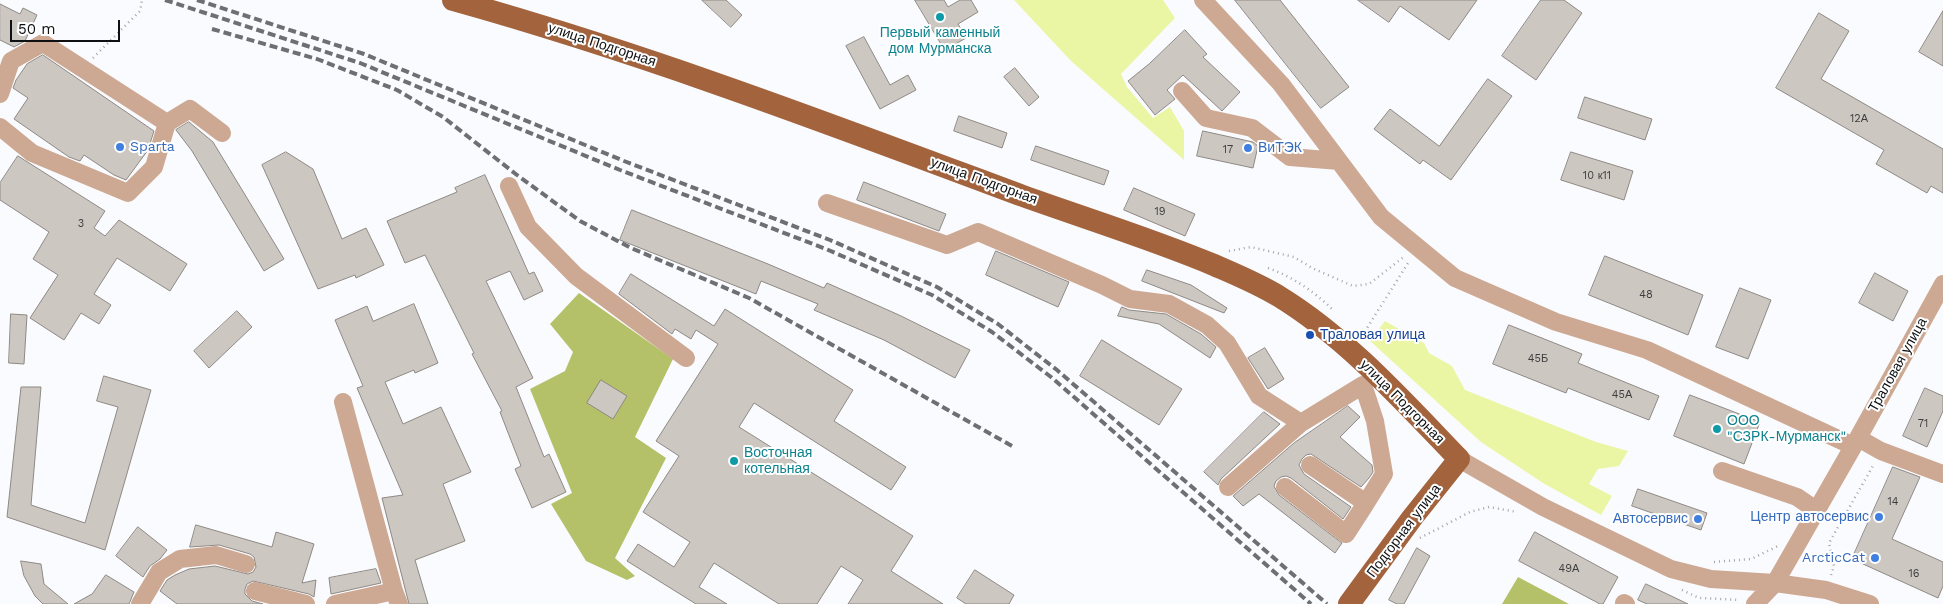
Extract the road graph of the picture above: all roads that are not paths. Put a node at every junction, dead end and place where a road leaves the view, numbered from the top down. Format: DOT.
graph roads {
  1 [pos="453,0"];
  2 [pos="1203,0"];
  3 [pos="6,58"];
  4 [pos="1182,91"];
  5 [pos="0,94"];
  6 [pos="166,123"];
  7 [pos="0,127"];
  8 [pos="222,133"];
  9 [pos="1339,161"];
  10 [pos="508,186"];
  11 [pos="827,203"];
  12 [pos="1943,284"];
  13 [pos="1938,305"];
  14 [pos="686,358"];
  15 [pos="1369,380"];
  16 [pos="343,402"];
  17 [pos="1301,424"];
  18 [pos="1856,442"];
  19 [pos="1459,459"];
  20 [pos="1310,465"];
  21 [pos="1722,471"];
  22 [pos="1943,474"];
  23 [pos="1228,487"];
  24 [pos="1285,487"];
  25 [pos="1366,503"];
  26 [pos="1816,510"];
  27 [pos="246,564"];
  28 [pos="1775,584"];
  29 [pos="255,591"];
  30 [pos="396,597"];
  31 [pos="140,604"];
  32 [pos="306,604"];
  33 [pos="335,604"];
  34 [pos="1349,604"];
  35 [pos="1755,604"];
  36 [pos="1870,604"];
  1 -- 15 [label="main road, улица Подгорная"];
  2 -- 9 [label="street"];
  3 -- 5 [label="street"];
  3 -- 6 [label="street"];
  4 -- 9 [label="street"];
  6 -- 7 [label="street"];
  6 -- 8 [label="street"];
  9 -- 18 [label="street"];
  10 -- 14 [label="street"];
  11 -- 17 [label="street"];
  12 -- 13 [label="street, Траловая улица"];
  13 -- 18 [label="street, Траловая улица"];
  15 -- 17 [label="street"];
  15 -- 19 [label="main road, улица Подгорная"];
  15 -- 25 [label="street"];
  16 -- 30 [label="street"];
  17 -- 23 [label="street"];
  18 -- 22 [label="street"];
  18 -- 26 [label="street, Траловая улица"];
  19 -- 28 [label="street"];
  19 -- 34 [label="main road, Подгорная улица"];
  20 -- 25 [label="street"];
  21 -- 26 [label="street"];
  24 -- 25 [label="street"];
  26 -- 28 [label="street, Траловая улица"];
  27 -- 31 [label="street"];
  28 -- 35 [label="street, Траловая улица"];
  28 -- 36 [label="street"];
  29 -- 32 [label="street"];
  30 -- 33 [label="street"];
}
